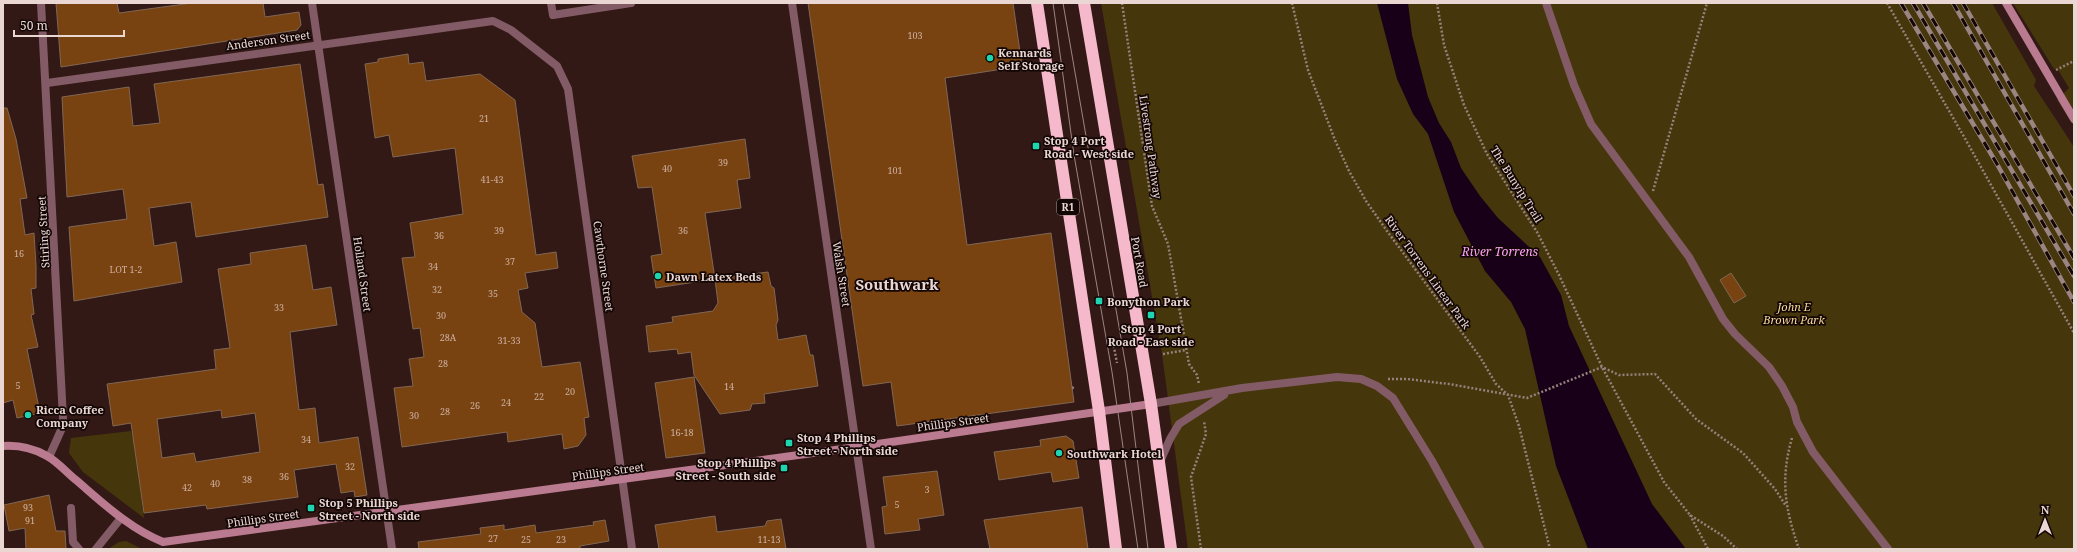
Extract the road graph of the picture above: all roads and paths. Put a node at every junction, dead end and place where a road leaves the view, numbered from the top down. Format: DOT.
graph roads {
  1 [pos="41,3"];
  2 [pos="312,3"];
  3 [pos="551,3"];
  4 [pos="631,3"];
  5 [pos="792,3"];
  6 [pos="1037,3"];
  7 [pos="1084,3"];
  8 [pos="1122,3"];
  9 [pos="1292,3"];
  10 [pos="1436,3"];
  11 [pos="1546,3"];
  12 [pos="1707,3"];
  13 [pos="1887,3"];
  14 [pos="2006,3"];
  15 [pos="493,21"];
  16 [pos="318,44"];
  17 [pos="2074,61"];
  18 [pos="2047,75"];
  19 [pos="47,83"];
  20 [pos="2074,119"];
  21 [pos="1650,201"];
  22 [pos="2074,333"];
  23 [pos="1113,342"];
  24 [pos="1186,350"];
  25 [pos="1163,354"];
  26 [pos="1117,363"];
  27 [pos="1602,366"];
  28 [pos="1198,383"];
  29 [pos="1377,386"];
  30 [pos="1250,388"];
  31 [pos="1508,396"];
  32 [pos="1151,404"];
  33 [pos="1099,411"];
  34 [pos="1204,419"];
  35 [pos="1797,422"];
  36 [pos="3,446"];
  37 [pos="857,447"];
  38 [pos="49,457"];
  39 [pos="1160,463"];
  40 [pos="623,480"];
  41 [pos="1786,506"];
  42 [pos="71,508"];
  43 [pos="387,513"];
  44 [pos="1690,515"];
  45 [pos="121,518"];
  46 [pos="163,546"];
  47 [pos="79,549"];
  48 [pos="96,549"];
  49 [pos="392,549"];
  50 [pos="632,549"];
  51 [pos="871,549"];
  52 [pos="1116,549"];
  53 [pos="1171,549"];
  54 [pos="1201,549"];
  55 [pos="1480,549"];
  56 [pos="1550,549"];
  57 [pos="1708,549"];
  58 [pos="1736,549"];
  59 [pos="1799,549"];
  60 [pos="1888,549"];
  1 -- 19 [label="street, Stirling Street"];
  2 -- 16 [label="street, Holland Street"];
  3 -- 4 [label="street"];
  5 -- 37 [label="street, Walsh Street"];
  6 -- 33 [label="highway, R1"];
  7 -- 32 [label="highway, Port Road"];
  8 -- 24 [label="path, Livestrong Pathway"];
  9 -- 31 [label="path, River Torrens Linear Park"];
  10 -- 27 [label="path, The Bunyip Trail"];
  11 -- 21 [label="street"];
  12 -- 21 [label="path"];
  13 -- 22 [label="path"];
  14 -- 18 [label="street"];
  15 -- 16 [label="street, Anderson Street"];
  15 -- 40 [label="street, Cawthorne Street"];
  16 -- 19 [label="street, Anderson Street"];
  16 -- 43 [label="street, Holland Street"];
  17 -- 18 [label="path"];
  18 -- 20 [label="street"];
  19 -- 38 [label="street, Stirling Street"];
  21 -- 35 [label="street"];
  23 -- 26 [label="path"];
  24 -- 25 [label="path"];
  24 -- 28 [label="path, Livestrong Pathway"];
  27 -- 31 [label="path"];
  27 -- 41 [label="path"];
  27 -- 44 [label="path, The Bunyip Trail"];
  29 -- 30 [label="street"];
  29 -- 31 [label="path"];
  29 -- 55 [label="street"];
  30 -- 32 [label="street"];
  30 -- 39 [label="street"];
  31 -- 56 [label="path, River Torrens Linear Park"];
  32 -- 33 [label="street, Phillips Street"];
  32 -- 39 [label="highway, Port Road"];
  33 -- 37 [label="street, Phillips Street"];
  33 -- 52 [label="highway, R1"];
  34 -- 54 [label="path"];
  35 -- 41 [label="path"];
  35 -- 60 [label="street"];
  36 -- 38 [label="street, Phillips Street"];
  37 -- 40 [label="street, Phillips Street"];
  37 -- 51 [label="street, Walsh Street"];
  38 -- 45 [label="street, Phillips Street"];
  39 -- 53 [label="highway, Port Road"];
  40 -- 43 [label="street, Phillips Street"];
  40 -- 50 [label="street, Cawthorne Street"];
  41 -- 59 [label="path"];
  42 -- 47 [label="street"];
  43 -- 46 [label="street, Phillips Street"];
  43 -- 49 [label="street, Holland Street"];
  44 -- 57 [label="path"];
  44 -- 58 [label="path"];
  45 -- 46 [label="street, Phillips Street"];
  45 -- 48 [label="street"];
}
